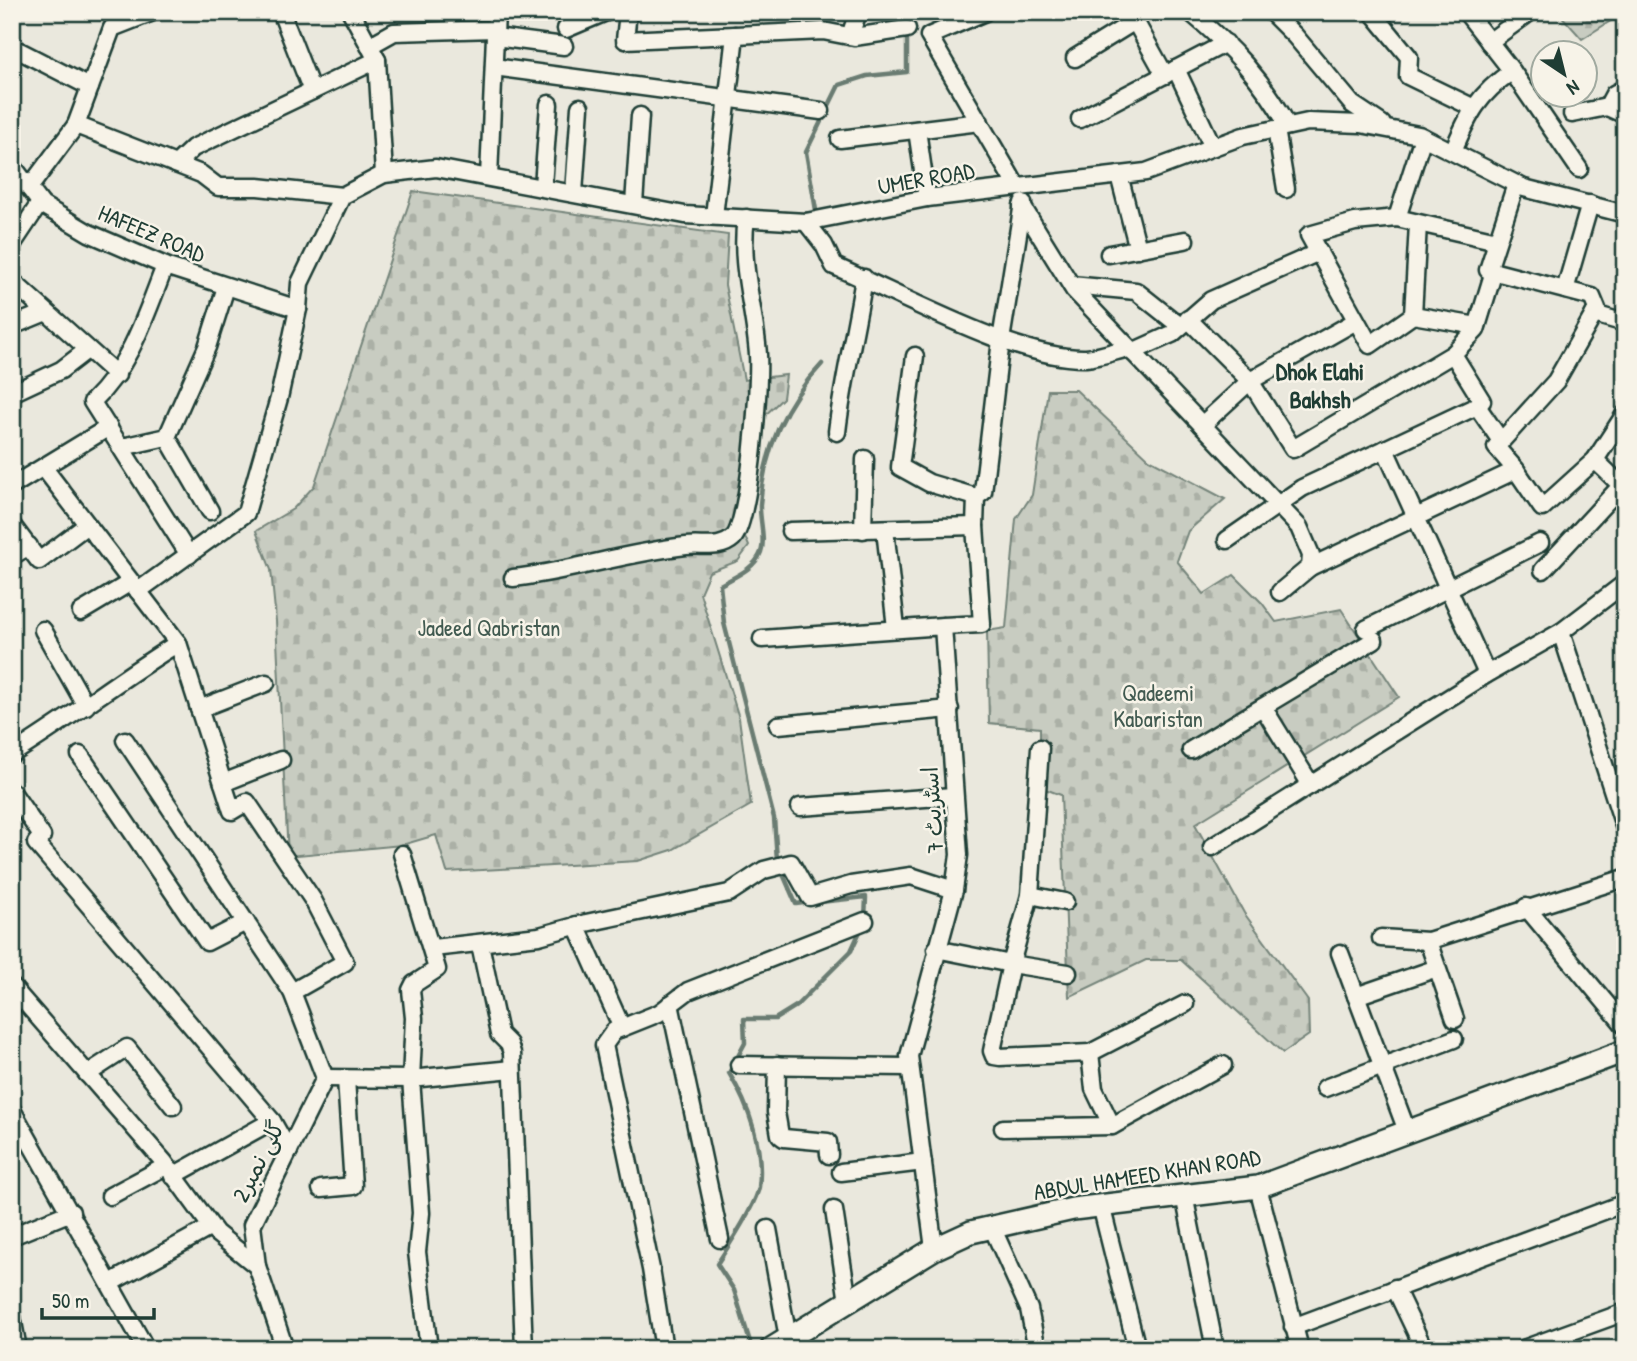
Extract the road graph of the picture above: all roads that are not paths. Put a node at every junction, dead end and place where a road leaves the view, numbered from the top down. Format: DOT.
graph roads {
  1 [pos="153,12"];
  2 [pos="281,12"];
  3 [pos="351,12"];
  4 [pos="606,12"];
  5 [pos="628,12"];
  6 [pos="858,12"];
  7 [pos="985,12"];
  8 [pos="1190,12"];
  9 [pos="1372,12"];
  10 [pos="1466,12"];
  11 [pos="1530,12"];
  12 [pos="1272,13"];
  13 [pos="495,26"];
  14 [pos="566,29"];
  15 [pos="907,29"];
  16 [pos="735,35"];
  17 [pos="850,36"];
  18 [pos="1489,42"];
  19 [pos="1226,43"];
  20 [pos="564,46"];
  21 [pos="12,47"];
  22 [pos="373,53"];
  23 [pos="1075,58"];
  24 [pos="494,67"];
  25 [pos="1511,71"];
  26 [pos="1170,72"];
  27 [pos="90,87"];
  28 [pos="1625,88"];
  29 [pos="313,91"];
  30 [pos="730,97"];
  31 [pos="549,104"];
  32 [pos="580,107"];
  33 [pos="1472,107"];
  34 [pos="1607,107"];
  35 [pos="821,110"];
  36 [pos="1572,114"];
  37 [pos="1625,115"];
  38 [pos="640,116"];
  39 [pos="1080,119"];
  40 [pos="980,122"];
  41 [pos="76,125"];
  42 [pos="1282,127"];
  43 [pos="917,130"];
  44 [pos="1390,130"];
  45 [pos="1423,137"];
  46 [pos="840,139"];
  47 [pos="1213,147"];
  48 [pos="1453,151"];
  49 [pos="176,164"];
  50 [pos="12,165"];
  51 [pos="1579,169"];
  52 [pos="384,174"];
  53 [pos="1119,175"];
  54 [pos="489,177"];
  55 [pos="1516,184"];
  56 [pos="543,186"];
  57 [pos="1021,186"];
  58 [pos="29,188"];
  59 [pos="1286,189"];
  60 [pos="574,192"];
  61 [pos="342,197"];
  62 [pos="927,198"];
  63 [pos="40,203"];
  64 [pos="634,205"];
  65 [pos="1590,205"];
  66 [pos="1022,206"];
  67 [pos="1625,214"];
  68 [pos="714,216"];
  69 [pos="746,218"];
  70 [pos="1397,218"];
  71 [pos="806,222"];
  72 [pos="1418,224"];
  73 [pos="1185,240"];
  74 [pos="1497,241"];
  75 [pos="12,245"];
  76 [pos="1138,249"];
  77 [pos="1319,253"];
  78 [pos="1109,254"];
  79 [pos="165,266"];
  80 [pos="1494,271"];
  81 [pos="864,278"];
  82 [pos="12,281"];
  83 [pos="1071,285"];
  84 [pos="226,287"];
  85 [pos="1564,290"];
  86 [pos="298,309"];
  87 [pos="46,312"];
  88 [pos="1594,314"];
  89 [pos="1413,315"];
  90 [pos="1356,321"];
  91 [pos="1184,323"];
  92 [pos="1625,323"];
  93 [pos="12,326"];
  94 [pos="1477,326"];
  95 [pos="1001,340"];
  96 [pos="87,349"];
  97 [pos="1130,350"];
  98 [pos="1453,354"];
  99 [pos="915,356"];
  100 [pos="117,375"];
  101 [pos="1250,380"];
  102 [pos="12,393"];
  103 [pos="1477,406"];
  104 [pos="1625,414"];
  105 [pos="1202,425"];
  106 [pos="109,427"];
  107 [pos="837,432"];
  108 [pos="167,437"];
  109 [pos="1501,441"];
  110 [pos="122,447"];
  111 [pos="1385,449"];
  112 [pos="865,459"];
  113 [pos="1595,460"];
  114 [pos="44,468"];
  115 [pos="1516,470"];
  116 [pos="12,486"];
  117 [pos="1623,487"];
  118 [pos="976,497"];
  119 [pos="1279,504"];
  120 [pos="210,511"];
  121 [pos="1417,517"];
  122 [pos="12,525"];
  123 [pos="87,526"];
  124 [pos="975,526"];
  125 [pos="885,529"];
  126 [pos="863,530"];
  127 [pos="790,531"];
  128 [pos="1227,540"];
  129 [pos="1540,542"];
  130 [pos="29,546"];
  131 [pos="189,555"];
  132 [pos="12,556"];
  133 [pos="1310,567"];
  134 [pos="1543,570"];
  135 [pos="513,578"];
  136 [pos="1625,583"];
  137 [pos="134,587"];
  138 [pos="1450,587"];
  139 [pos="1280,592"];
  140 [pos="81,612"];
  141 [pos="943,626"];
  142 [pos="896,628"];
  143 [pos="43,630"];
  144 [pos="1561,632"];
  145 [pos="762,639"];
  146 [pos="178,643"];
  147 [pos="1487,674"];
  148 [pos="265,683"];
  149 [pos="86,706"];
  150 [pos="1263,707"];
  151 [pos="199,709"];
  152 [pos="950,709"];
  153 [pos="778,725"];
  154 [pos="125,740"];
  155 [pos="15,747"];
  156 [pos="1040,748"];
  157 [pos="1191,750"];
  158 [pos="80,755"];
  159 [pos="281,760"];
  160 [pos="223,783"];
  161 [pos="1311,785"];
  162 [pos="12,792"];
  163 [pos="953,796"];
  164 [pos="800,807"];
  165 [pos="1625,829"];
  166 [pos="1212,847"];
  167 [pos="402,853"];
  168 [pos="1625,878"];
  169 [pos="954,890"];
  170 [pos="1030,895"];
  171 [pos="1065,902"];
  172 [pos="1526,908"];
  173 [pos="246,922"];
  174 [pos="865,922"];
  175 [pos="576,925"];
  176 [pos="1381,938"];
  177 [pos="1427,940"];
  178 [pos="480,944"];
  179 [pos="433,948"];
  180 [pos="936,949"];
  181 [pos="1340,953"];
  182 [pos="1011,964"];
  183 [pos="1437,968"];
  184 [pos="1068,973"];
  185 [pos="12,987"];
  186 [pos="292,992"];
  187 [pos="1356,996"];
  188 [pos="670,1004"];
  189 [pos="1185,1004"];
  190 [pos="1455,1019"];
  191 [pos="1625,1026"];
  192 [pos="622,1028"];
  193 [pos="1454,1039"];
  194 [pos="1625,1051"];
  195 [pos="1090,1053"];
  196 [pos="739,1065"];
  197 [pos="778,1065"];
  198 [pos="1223,1065"];
  199 [pos="1383,1066"];
  200 [pos="908,1067"];
  201 [pos="512,1069"];
  202 [pos="88,1074"];
  203 [pos="325,1078"];
  204 [pos="346,1079"];
  205 [pos="411,1079"];
  206 [pos="1325,1088"];
  207 [pos="173,1106"];
  208 [pos="12,1110"];
  209 [pos="272,1121"];
  210 [pos="1112,1126"];
  211 [pos="1003,1128"];
  212 [pos="1408,1131"];
  213 [pos="18,1133"];
  214 [pos="289,1151"];
  215 [pos="829,1155"];
  216 [pos="923,1162"];
  217 [pos="170,1171"];
  218 [pos="841,1172"];
  219 [pos="1258,1187"];
  220 [pos="321,1189"];
  221 [pos="1184,1195"];
  222 [pos="110,1196"];
  223 [pos="1625,1203"];
  224 [pos="1101,1205"];
  225 [pos="834,1210"];
  226 [pos="71,1212"];
  227 [pos="211,1227"];
  228 [pos="992,1227"];
  229 [pos="768,1228"];
  230 [pos="12,1236"];
  231 [pos="720,1239"];
  232 [pos="934,1249"];
  233 [pos="257,1266"];
  234 [pos="110,1283"];
  235 [pos="1395,1288"];
  236 [pos="848,1302"];
  237 [pos="1625,1312"];
  238 [pos="12,1317"];
  239 [pos="1293,1327"];
  240 [pos="780,1344"];
  241 [pos="1533,1347"];
  242 [pos="18,1349"];
  243 [pos="146,1349"];
  244 [pos="285,1349"];
  245 [pos="429,1349"];
  246 [pos="524,1349"];
  247 [pos="664,1349"];
  248 [pos="1037,1349"];
  249 [pos="1137,1349"];
  250 [pos="1215,1349"];
  251 [pos="1300,1349"];
  252 [pos="1424,1349"];
  1 -- 27 [label="street"];
  2 -- 29 [label="street"];
  3 -- 22 [label="street"];
  4 -- 14 [label="street"];
  5 -- 16 [label="street"];
  6 -- 17 [label="street"];
  7 -- 40 [label="street"];
  8 -- 19 [label="street"];
  9 -- 33 [label="street"];
  10 -- 18 [label="street"];
  11 -- 18 [label="street"];
  12 -- 44 [label="street"];
  13 -- 20 [label="street"];
  13 -- 22 [label="street"];
  13 -- 24 [label="street"];
  15 -- 17 [label="street"];
  16 -- 17 [label="street"];
  16 -- 30 [label="street"];
  18 -- 25 [label="street"];
  19 -- 26 [label="street"];
  19 -- 42 [label="street"];
  21 -- 27 [label="street"];
  22 -- 29 [label="street"];
  22 -- 52 [label="street"];
  23 -- 26 [label="street"];
  24 -- 30 [label="street"];
  24 -- 54 [label="street"];
  25 -- 33 [label="street"];
  25 -- 51 [label="street"];
  26 -- 39 [label="street"];
  26 -- 47 [label="street"];
  27 -- 41 [label="street"];
  28 -- 34 [label="street"];
  29 -- 49 [label="street"];
  30 -- 35 [label="street"];
  30 -- 68 [label="street"];
  31 -- 56 [label="street"];
  32 -- 60 [label="street"];
  33 -- 48 [label="street"];
  34 -- 36 [label="street"];
  34 -- 37 [label="street"];
  38 -- 64 [label="street"];
  40 -- 43 [label="street"];
  40 -- 57 [label="street"];
  41 -- 49 [label="street"];
  41 -- 58 [label="street"];
  42 -- 44 [label="street, UMER ROAD"];
  42 -- 47 [label="street, UMER ROAD"];
  42 -- 59 [label="street"];
  43 -- 46 [label="street"];
  43 -- 62 [label="street"];
  44 -- 45 [label="street, UMER ROAD"];
  45 -- 48 [label="street, UMER ROAD"];
  45 -- 70 [label="street"];
  47 -- 53 [label="street, UMER ROAD"];
  48 -- 55 [label="street, UMER ROAD"];
  49 -- 61 [label="street"];
  50 -- 58 [label="street, HAFEEZ ROAD"];
  52 -- 54 [label="street, UMER ROAD"];
  52 -- 61 [label="street, UMER ROAD"];
  53 -- 57 [label="street, UMER ROAD"];
  53 -- 76 [label="street"];
  54 -- 56 [label="street, UMER ROAD"];
  55 -- 65 [label="street, UMER ROAD"];
  55 -- 74 [label="street"];
  56 -- 60 [label="street, UMER ROAD"];
  57 -- 62 [label="street, UMER ROAD"];
  57 -- 66 [label="street"];
  58 -- 63 [label="street, HAFEEZ ROAD"];
  60 -- 64 [label="street, UMER ROAD"];
  61 -- 86 [label="street"];
  62 -- 71 [label="street, UMER ROAD"];
  63 -- 75 [label="street"];
  63 -- 79 [label="street, HAFEEZ ROAD"];
  64 -- 68 [label="street, UMER ROAD"];
  65 -- 67 [label="street, UMER ROAD"];
  65 -- 85 [label="street"];
  66 -- 83 [label="street"];
  66 -- 95 [label="street"];
  68 -- 69 [label="street, UMER ROAD"];
  69 -- 71 [label="street, UMER ROAD"];
  69 -- 135 [label="street"];
  70 -- 72 [label="street"];
  70 -- 77 [label="street"];
  71 -- 81 [label="street"];
  72 -- 74 [label="street"];
  72 -- 89 [label="street"];
  73 -- 76 [label="street"];
  74 -- 80 [label="street"];
  76 -- 78 [label="street"];
  77 -- 90 [label="street"];
  77 -- 91 [label="street"];
  79 -- 84 [label="street, HAFEEZ ROAD"];
  79 -- 100 [label="street"];
  80 -- 85 [label="street"];
  80 -- 94 [label="street"];
  81 -- 95 [label="street"];
  81 -- 107 [label="street"];
  82 -- 87 [label="street"];
  83 -- 91 [label="street"];
  83 -- 97 [label="street"];
  84 -- 86 [label="street, HAFEEZ ROAD"];
  84 -- 108 [label="street"];
  85 -- 88 [label="street"];
  86 -- 131 [label="street"];
  87 -- 93 [label="street"];
  87 -- 96 [label="street"];
  88 -- 92 [label="street"];
  88 -- 109 [label="street"];
  89 -- 90 [label="street"];
  89 -- 94 [label="street"];
  90 -- 101 [label="street"];
  91 -- 97 [label="street"];
  91 -- 101 [label="street"];
  94 -- 98 [label="street"];
  95 -- 97 [label="street"];
  95 -- 118 [label="street"];
  96 -- 100 [label="street"];
  96 -- 102 [label="street"];
  97 -- 105 [label="street"];
  98 -- 101 [label="street"];
  98 -- 103 [label="street"];
  99 -- 118 [label="street"];
  100 -- 106 [label="street"];
  101 -- 105 [label="street"];
  103 -- 109 [label="street"];
  103 -- 111 [label="street"];
  104 -- 113 [label="street"];
  105 -- 119 [label="street"];
  106 -- 110 [label="street"];
  106 -- 114 [label="street"];
  108 -- 110 [label="street"];
  108 -- 120 [label="street"];
  109 -- 115 [label="street"];
  110 -- 131 [label="street"];
  111 -- 119 [label="street"];
  111 -- 121 [label="street"];
  112 -- 126 [label="street"];
  113 -- 115 [label="street"];
  113 -- 117 [label="street"];
  114 -- 116 [label="street"];
  114 -- 123 [label="street"];
  115 -- 121 [label="street"];
  117 -- 134 [label="street"];
  118 -- 124 [label="street"];
  119 -- 128 [label="street"];
  119 -- 133 [label="street"];
  121 -- 133 [label="street"];
  121 -- 138 [label="street"];
  122 -- 130 [label="street"];
  123 -- 130 [label="street"];
  123 -- 137 [label="street"];
  124 -- 125 [label="street"];
  124 -- 141 [label="street"];
  125 -- 126 [label="street"];
  125 -- 142 [label="street"];
  126 -- 127 [label="street"];
  129 -- 138 [label="street"];
  130 -- 132 [label="street"];
  131 -- 137 [label="street"];
  133 -- 139 [label="street"];
  136 -- 144 [label="street"];
  137 -- 140 [label="street"];
  137 -- 146 [label="street"];
  138 -- 147 [label="street"];
  138 -- 150 [label="street"];
  141 -- 142 [label="street"];
  141 -- 152 [label="street, اسٹریٹ 7"];
  142 -- 145 [label="street"];
  143 -- 149 [label="street"];
  144 -- 147 [label="street"];
  144 -- 165 [label="street"];
  146 -- 149 [label="street"];
  146 -- 151 [label="street"];
  147 -- 161 [label="street"];
  148 -- 151 [label="street"];
  149 -- 155 [label="street"];
  150 -- 157 [label="street"];
  150 -- 161 [label="street"];
  151 -- 160 [label="street"];
  152 -- 153 [label="street"];
  152 -- 163 [label="street, اسٹریٹ 7"];
  154 -- 173 [label="street"];
  156 -- 170 [label="street"];
  158 -- 173 [label="street"];
  159 -- 160 [label="street"];
  160 -- 186 [label="street"];
  161 -- 166 [label="street"];
  162 -- 209 [label="street"];
  163 -- 164 [label="street"];
  163 -- 169 [label="street, اسٹریٹ 7"];
  167 -- 179 [label="street"];
  168 -- 172 [label="street"];
  169 -- 175 [label="street"];
  169 -- 180 [label="street, اسٹریٹ 7"];
  170 -- 171 [label="street"];
  170 -- 182 [label="street"];
  172 -- 177 [label="street"];
  172 -- 191 [label="street"];
  173 -- 186 [label="street"];
  174 -- 188 [label="street"];
  175 -- 178 [label="street"];
  175 -- 192 [label="street"];
  176 -- 177 [label="street"];
  177 -- 183 [label="street"];
  178 -- 179 [label="street"];
  178 -- 201 [label="street"];
  179 -- 205 [label="street"];
  180 -- 182 [label="street"];
  180 -- 200 [label="street, اسٹریٹ 7"];
  181 -- 187 [label="street"];
  182 -- 184 [label="street"];
  182 -- 195 [label="street"];
  183 -- 187 [label="street"];
  183 -- 190 [label="street"];
  185 -- 202 [label="street"];
  186 -- 203 [label="street"];
  187 -- 199 [label="street"];
  188 -- 192 [label="street"];
  188 -- 231 [label="street"];
  189 -- 195 [label="street"];
  192 -- 247 [label="street"];
  193 -- 199 [label="street"];
  194 -- 212 [label="main road, ABDUL HAMEED KHAN ROAD"];
  195 -- 210 [label="street"];
  196 -- 197 [label="street"];
  197 -- 200 [label="street"];
  197 -- 215 [label="street"];
  198 -- 210 [label="street"];
  199 -- 206 [label="street"];
  199 -- 212 [label="street"];
  200 -- 216 [label="street, اسٹریٹ 7"];
  201 -- 205 [label="street"];
  201 -- 246 [label="street"];
  202 -- 207 [label="street"];
  202 -- 217 [label="street"];
  203 -- 204 [label="street"];
  203 -- 214 [label="street, گلی نمبر2"];
  204 -- 205 [label="street"];
  204 -- 220 [label="street"];
  205 -- 245 [label="street"];
  208 -- 213 [label="street"];
  209 -- 214 [label="street"];
  209 -- 217 [label="street"];
  210 -- 211 [label="street"];
  212 -- 219 [label="main road, ABDUL HAMEED KHAN ROAD"];
  213 -- 226 [label="street"];
  214 -- 233 [label="street, گلی نمبر2"];
  216 -- 218 [label="street"];
  216 -- 232 [label="street, اسٹریٹ 7"];
  217 -- 222 [label="street"];
  217 -- 227 [label="street"];
  219 -- 221 [label="main road, ABDUL HAMEED KHAN ROAD"];
  219 -- 239 [label="street"];
  221 -- 224 [label="main road, ABDUL HAMEED KHAN ROAD"];
  221 -- 250 [label="street"];
  223 -- 235 [label="street"];
  224 -- 228 [label="main road, ABDUL HAMEED KHAN ROAD"];
  224 -- 249 [label="street"];
  225 -- 236 [label="street"];
  226 -- 230 [label="street"];
  226 -- 234 [label="street"];
  227 -- 233 [label="street"];
  227 -- 234 [label="street"];
  228 -- 232 [label="main road, ABDUL HAMEED KHAN ROAD"];
  228 -- 248 [label="street"];
  229 -- 240 [label="street"];
  232 -- 236 [label="main road, ABDUL HAMEED KHAN ROAD"];
  233 -- 244 [label="street, گلی نمبر2"];
  234 -- 243 [label="street"];
  235 -- 239 [label="street"];
  235 -- 252 [label="street"];
  236 -- 240 [label="main road, ABDUL HAMEED KHAN ROAD"];
  237 -- 241 [label="street"];
  238 -- 242 [label="street"];
  239 -- 251 [label="street"];
}
